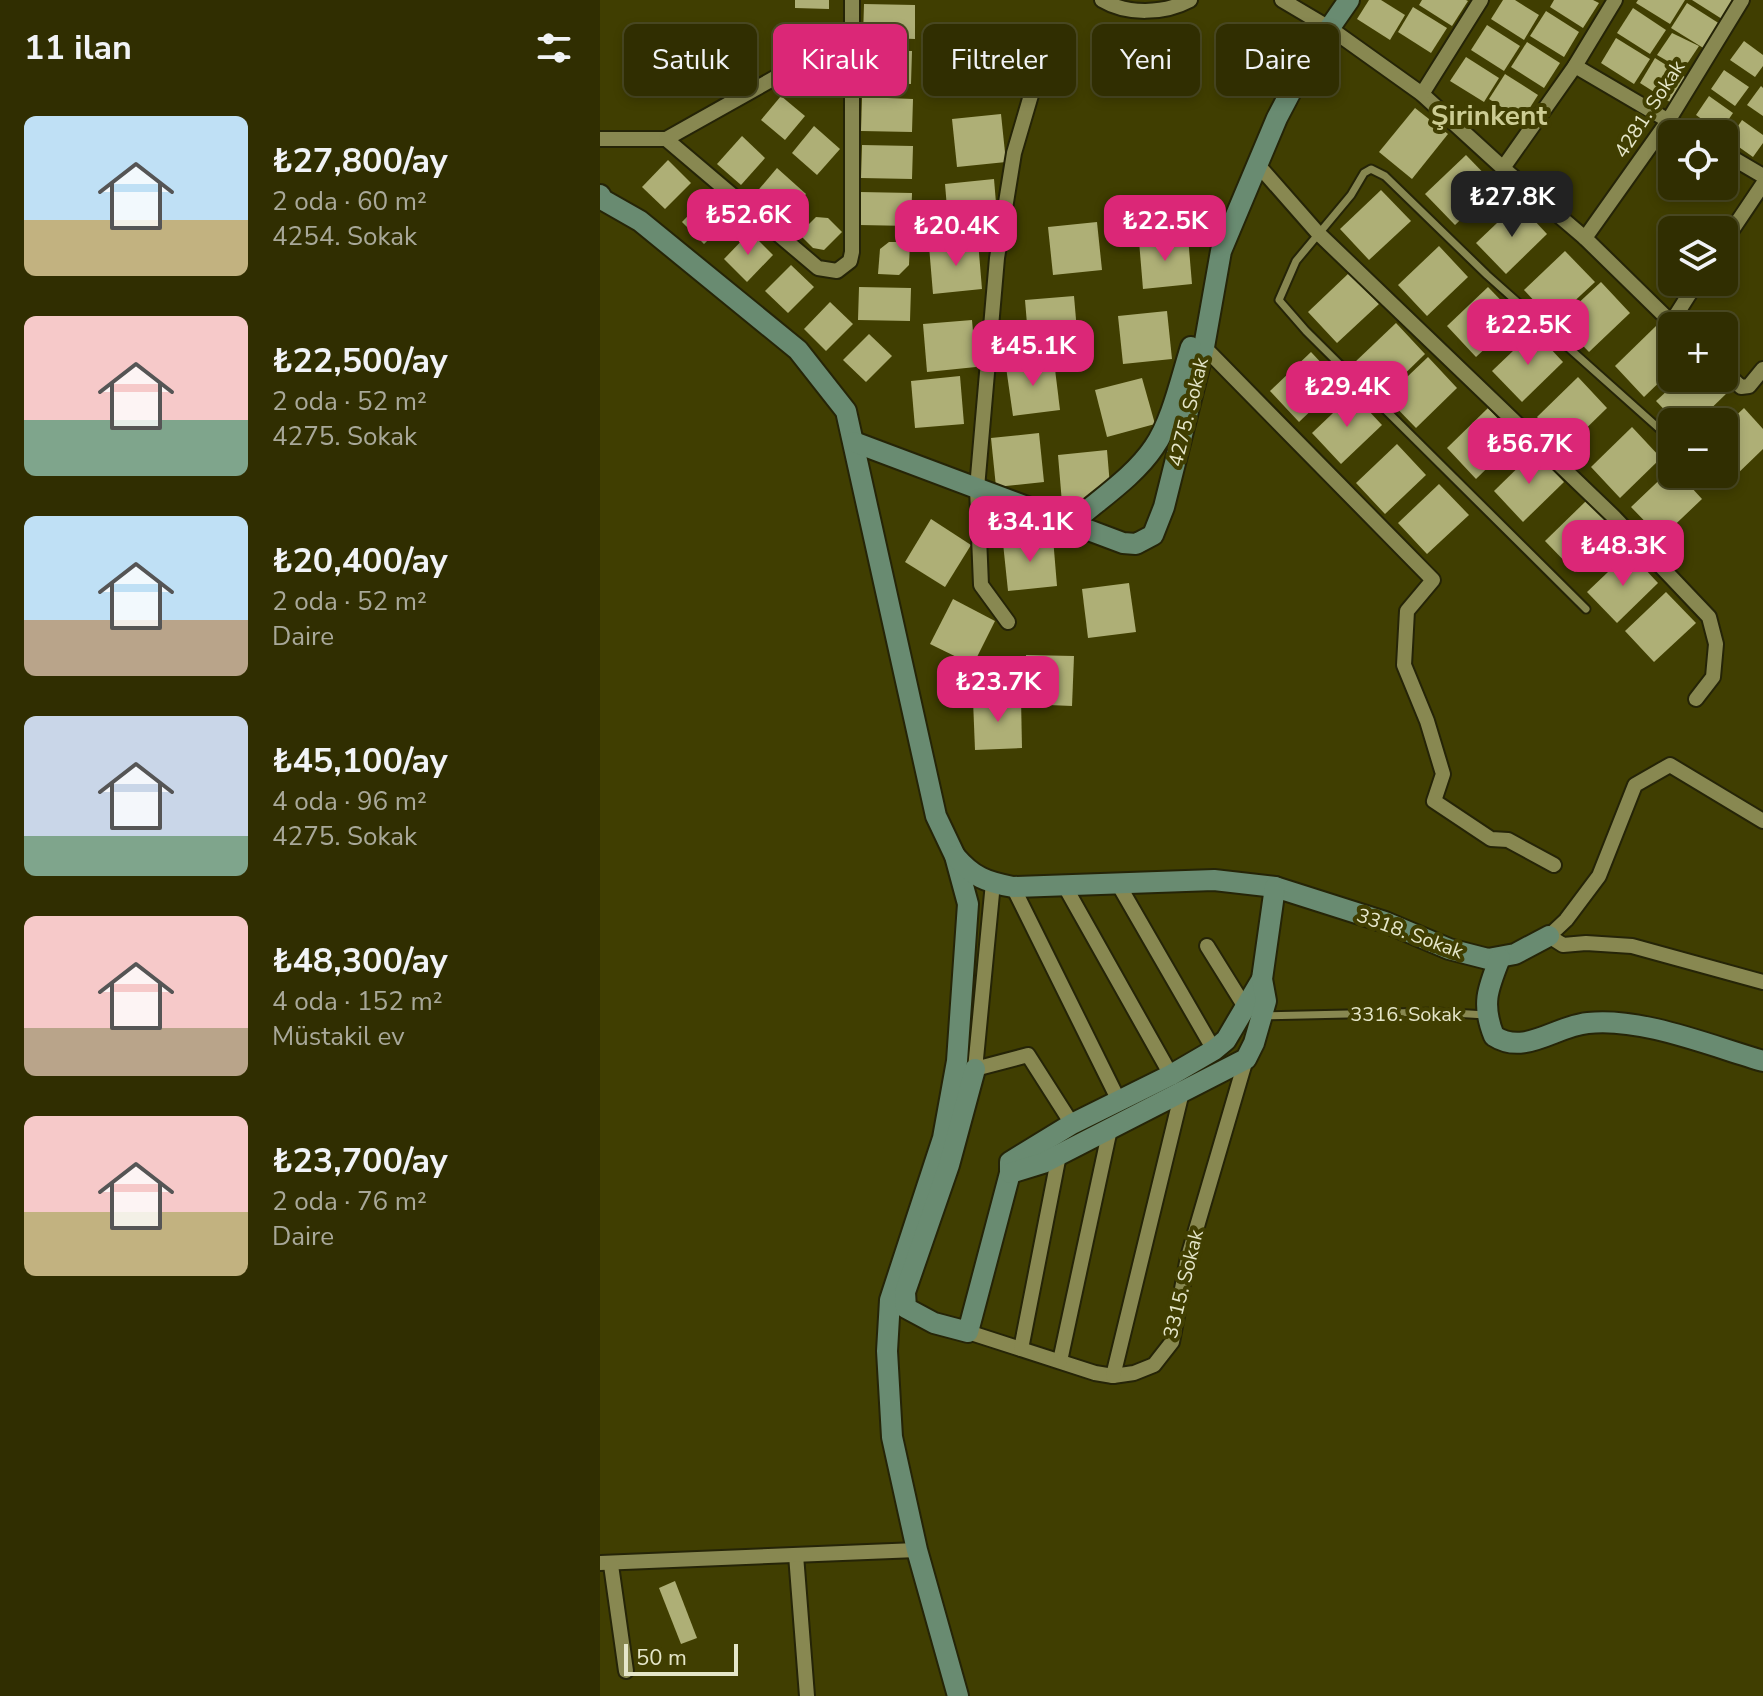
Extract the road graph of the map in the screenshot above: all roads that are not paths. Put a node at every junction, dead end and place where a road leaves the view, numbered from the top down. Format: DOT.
graph roads {
  1 [pos="852,0"];
  2 [pos="1102,0"];
  3 [pos="1190,0"];
  4 [pos="1282,0"];
  5 [pos="1349,0"];
  6 [pos="1481,0"];
  7 [pos="1615,0"];
  8 [pos="1742,0"];
  9 [pos="851,24"];
  10 [pos="1323,24"];
  11 [pos="1334,24"];
  12 [pos="1339,35"];
  13 [pos="1575,66"];
  14 [pos="773,79"];
  15 [pos="1422,94"];
  16 [pos="851,96"];
  17 [pos="1031,96"];
  18 [pos="1289,96"];
  19 [pos="1666,120"];
  20 [pos="1669,120"];
  21 [pos="1658,135"];
  22 [pos="600,139"];
  23 [pos="666,139"];
  24 [pos="1738,161"];
  25 [pos="1259,166"];
  26 [pos="1503,168"];
  27 [pos="1763,176"];
  28 [pos="1763,184"];
  29 [pos="601,200"];
  30 [pos="1738,221"];
  31 [pos="1317,232"];
  32 [pos="1585,238"];
  33 [pos="1221,251"];
  34 [pos="1661,312"];
  35 [pos="1204,347"];
  36 [pos="1762,372"];
  37 [pos="1738,384"];
  38 [pos="1658,428"];
  39 [pos="854,442"];
  40 [pos="977,488"];
  41 [pos="1071,524"];
  42 [pos="1586,609"];
  43 [pos="1008,622"];
  44 [pos="1696,699"];
  45 [pos="1763,821"];
  46 [pos="955,856"];
  47 [pos="1554,865"];
  48 [pos="1117,882"];
  49 [pos="1063,883"];
  50 [pos="1003,885"];
  51 [pos="1275,887"];
  52 [pos="1549,936"];
  53 [pos="1207,946"];
  54 [pos="1500,958"];
  55 [pos="1763,982"];
  56 [pos="1253,1012"];
  57 [pos="1486,1015"];
  58 [pos="1214,1050"];
  59 [pos="1246,1059"];
  60 [pos="1763,1061"];
  61 [pos="975,1069"];
  62 [pos="1177,1084"];
  63 [pos="1119,1101"];
  64 [pos="1072,1124"];
  65 [pos="1110,1129"];
  66 [pos="1059,1155"];
  67 [pos="1010,1173"];
  68 [pos="968,1332"];
  69 [pos="1021,1349"];
  70 [pos="1060,1361"];
  71 [pos="1113,1376"];
  72 [pos="917,1550"];
  73 [pos="796,1555"];
  74 [pos="606,1564"];
  75 [pos="626,1671"];
  76 [pos="807,1696"];
  77 [pos="958,1696"];
  1 -- 9 [label="street"];
  2 -- 3 [label="street"];
  4 -- 10 [label="street"];
  5 -- 11 [label="street, 4275. Sokak"];
  6 -- 15 [label="street"];
  7 -- 13 [label="street"];
  8 -- 20 [label="street, 4281. Sokak"];
  12 -- 15 [label="street"];
  13 -- 19 [label="street"];
  13 -- 26 [label="street"];
  14 -- 23 [label="street"];
  15 -- 26 [label="street"];
  16 -- 23 [label="street"];
  17 -- 40 [label="street"];
  18 -- 25 [label="street, 4275. Sokak"];
  21 -- 32 [label="street, 4281. Sokak"];
  22 -- 23 [label="street"];
  24 -- 27 [label="street"];
  25 -- 31 [label="street"];
  25 -- 33 [label="street, 4275. Sokak"];
  26 -- 32 [label="street"];
  28 -- 30 [label="street"];
  29 -- 39 [label="street"];
  31 -- 38 [label="lane"];
  31 -- 42 [label="lane"];
  31 -- 44 [label="street"];
  32 -- 34 [label="street"];
  33 -- 35 [label="street, 4275. Sokak"];
  33 -- 41 [label="street"];
  35 -- 41 [label="street, 4275. Sokak"];
  35 -- 47 [label="street"];
  36 -- 37 [label="street"];
  39 -- 40 [label="street, 4275. Sokak"];
  39 -- 46 [label="street"];
  40 -- 41 [label="street, 4275. Sokak"];
  40 -- 43 [label="street"];
  45 -- 52 [label="street, 3318. Sokak"];
  46 -- 50 [label="street"];
  46 -- 72 [label="street"];
  48 -- 49 [label="street, 3318. Sokak"];
  48 -- 51 [label="street, 3318. Sokak"];
  48 -- 58 [label="street"];
  49 -- 50 [label="street, 3318. Sokak"];
  49 -- 62 [label="street"];
  50 -- 61 [label="street"];
  50 -- 63 [label="street"];
  51 -- 54 [label="street, 3318. Sokak"];
  51 -- 56 [label="street"];
  52 -- 54 [label="street, 3318. Sokak"];
  52 -- 55 [label="street"];
  53 -- 56 [label="street"];
  54 -- 57 [label="street"];
  56 -- 57 [label="lane, 3316. Sokak"];
  56 -- 58 [label="street"];
  56 -- 59 [label="street"];
  57 -- 60 [label="street, 3316. Sokak"];
  58 -- 62 [label="street"];
  59 -- 62 [label="street"];
  59 -- 71 [label="street, 3315. Sokak"];
  61 -- 64 [label="street"];
  61 -- 68 [label="street"];
  62 -- 63 [label="street"];
  62 -- 65 [label="street"];
  62 -- 71 [label="street"];
  63 -- 64 [label="street"];
  64 -- 67 [label="street"];
  65 -- 66 [label="street"];
  65 -- 70 [label="street"];
  66 -- 67 [label="street"];
  66 -- 69 [label="street"];
  67 -- 68 [label="street"];
  68 -- 69 [label="street"];
  69 -- 70 [label="street"];
  70 -- 71 [label="street"];
  72 -- 73 [label="street"];
  72 -- 77 [label="street"];
  73 -- 74 [label="street"];
  73 -- 76 [label="street"];
  74 -- 75 [label="street"];
}
